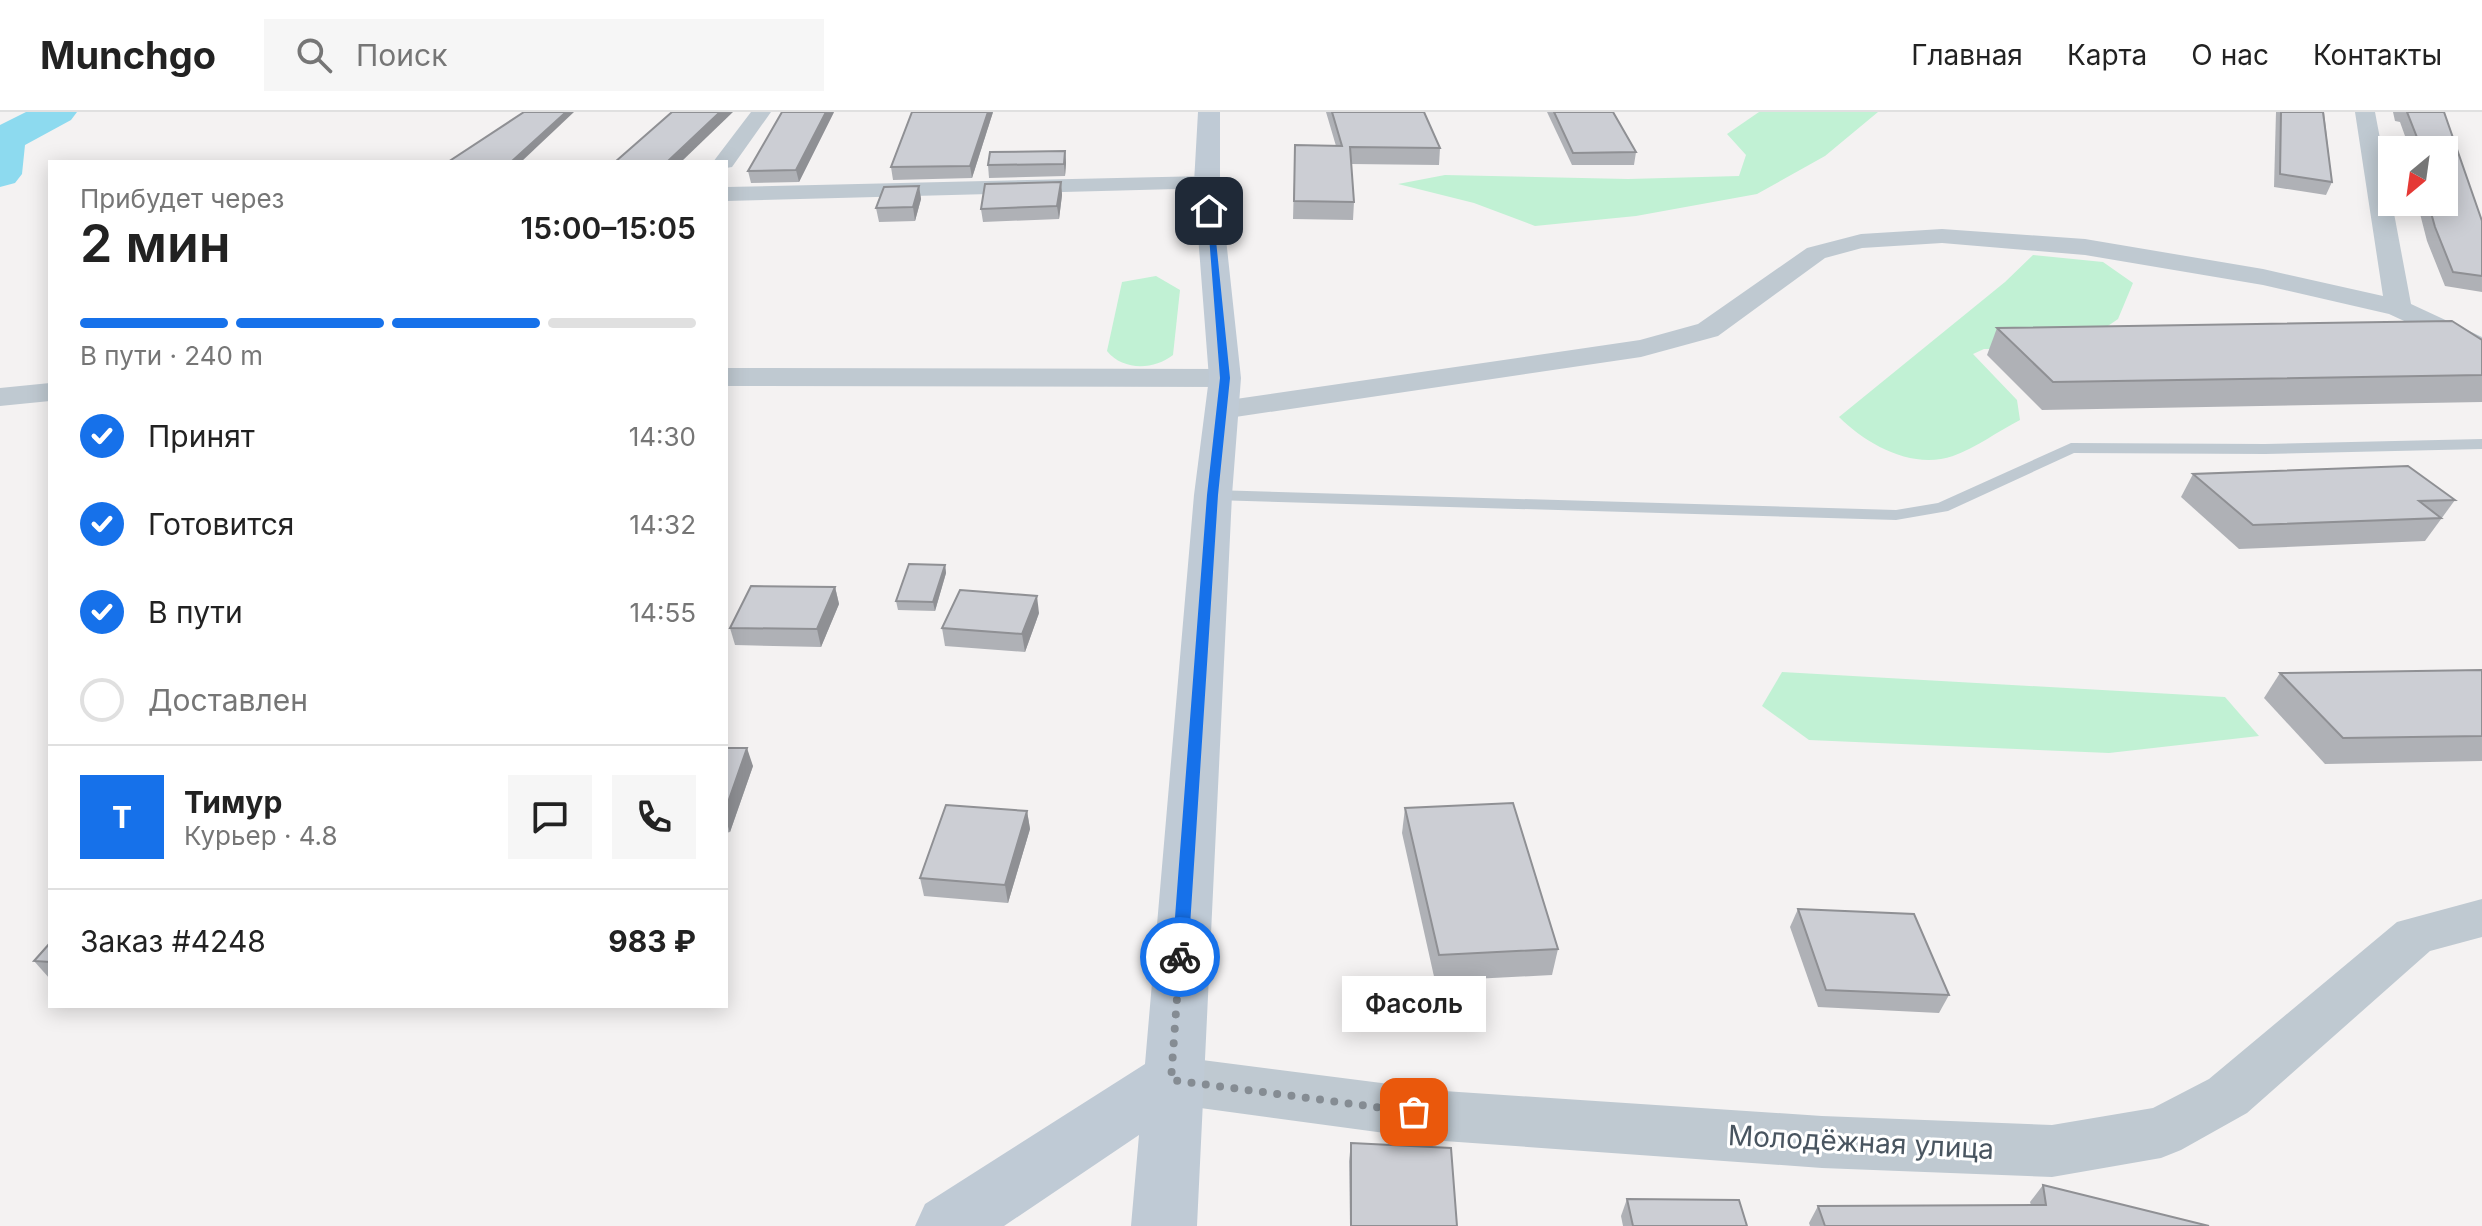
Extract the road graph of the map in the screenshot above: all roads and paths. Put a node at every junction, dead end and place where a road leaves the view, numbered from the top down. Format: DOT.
graph roads {
  1 [pos="761,112"];
  2 [pos="1209,112"];
  3 [pos="2365,112"];
  4 [pos="725,160"];
  5 [pos="1207,183"];
  6 [pos="728,194"];
  7 [pos="2398,308"];
  8 [pos="2482,348"];
  9 [pos="728,377"];
  10 [pos="48,392"];
  11 [pos="1224,394"];
  12 [pos="0,397"];
  13 [pos="2482,444"];
  14 [pos="1213,495"];
  15 [pos="2482,918"];
  16 [pos="1171,1080"];
  17 [pos="948,1226"];
  18 [pos="1164,1226"];
  1 -- 4 [label="street"];
  2 -- 5 [label="street"];
  3 -- 7 [label="street"];
  5 -- 6 [label="street"];
  5 -- 11 [label="street"];
  7 -- 8 [label="street"];
  7 -- 11 [label="street"];
  9 -- 11 [label="street"];
  10 -- 12 [label="street"];
  11 -- 14 [label="street"];
  13 -- 14 [label="lane"];
  14 -- 16 [label="street"];
  15 -- 16 [label="street, Молодёжная улица"];
  16 -- 17 [label="street"];
  16 -- 18 [label="street"];
}
